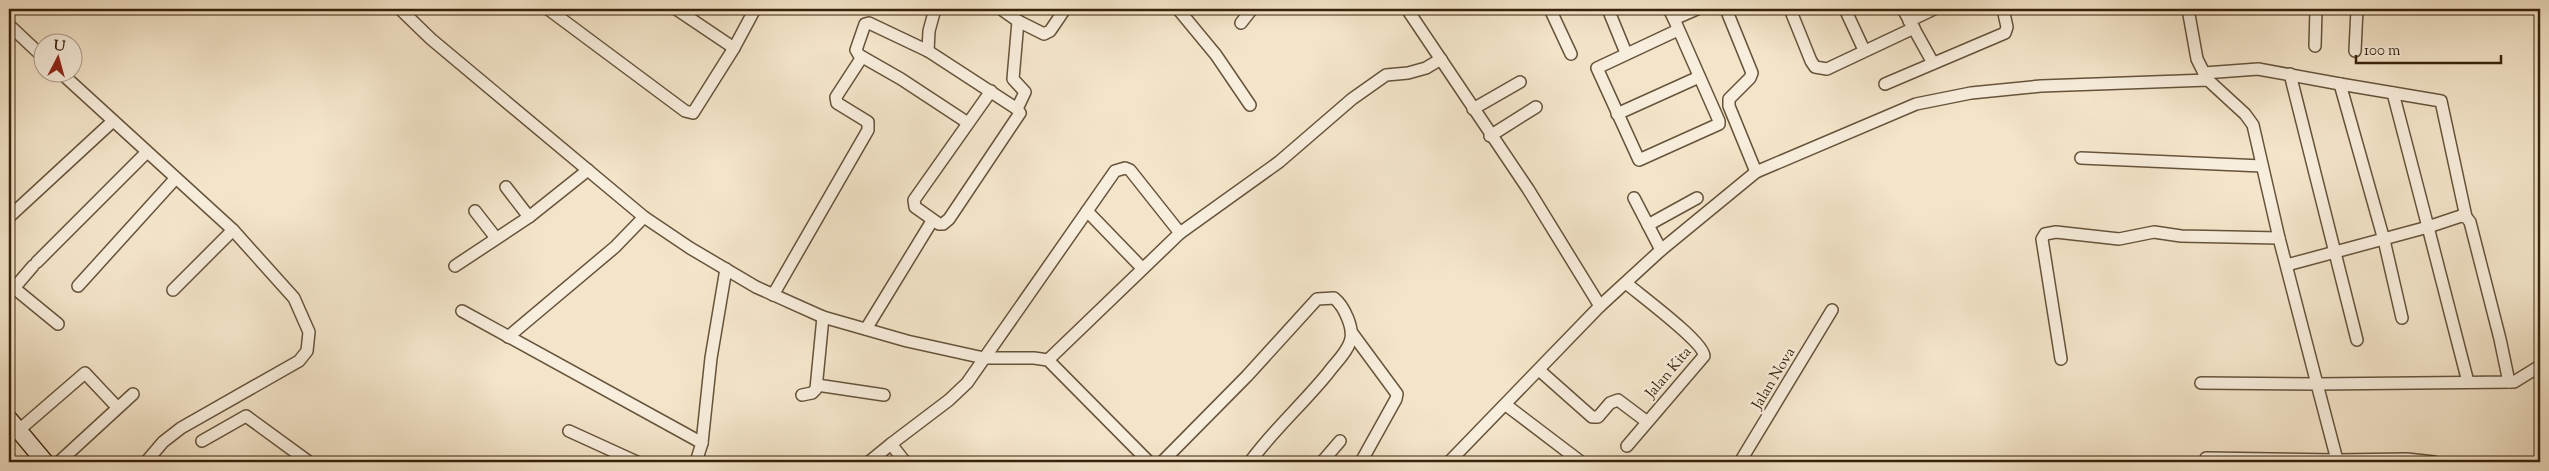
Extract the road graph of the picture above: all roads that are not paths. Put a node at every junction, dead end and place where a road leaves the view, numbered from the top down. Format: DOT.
graph roads {
  1 [pos="400,9"];
  2 [pos="548,9"];
  3 [pos="676,9"];
  4 [pos="755,9"];
  5 [pos="935,9"];
  6 [pos="1000,9"];
  7 [pos="1065,9"];
  8 [pos="1178,9"];
  9 [pos="1252,9"];
  10 [pos="1407,9"];
  11 [pos="1550,9"];
  12 [pos="1608,9"];
  13 [pos="1697,9"];
  14 [pos="1726,9"];
  15 [pos="1790,9"];
  16 [pos="1845,9"];
  17 [pos="1903,9"];
  18 [pos="1934,9"];
  19 [pos="2003,9"];
  20 [pos="2188,9"];
  21 [pos="2316,9"];
  22 [pos="2357,9"];
  23 [pos="1674,19"];
  24 [pos="1018,21"];
  25 [pos="1241,23"];
  26 [pos="1911,24"];
  27 [pos="9,25"];
  28 [pos="2315,46"];
  29 [pos="32,47"];
  30 [pos="734,48"];
  31 [pos="1864,50"];
  32 [pos="928,51"];
  33 [pos="2355,51"];
  34 [pos="1626,53"];
  35 [pos="1571,54"];
  36 [pos="862,57"];
  37 [pos="1441,59"];
  38 [pos="1933,64"];
  39 [pos="2290,74"];
  40 [pos="1699,77"];
  41 [pos="2206,77"];
  42 [pos="71,82"];
  43 [pos="1520,82"];
  44 [pos="1884,84"];
  45 [pos="2340,84"];
  46 [pos="990,91"];
  47 [pos="2393,93"];
  48 [pos="1250,105"];
  49 [pos="1536,107"];
  50 [pos="1017,109"];
  51 [pos="1473,109"];
  52 [pos="1617,114"];
  53 [pos="113,121"];
  54 [pos="968,123"];
  55 [pos="1490,136"];
  56 [pos="146,152"];
  57 [pos="2081,158"];
  58 [pos="2262,166"];
  59 [pos="588,170"];
  60 [pos="1756,172"];
  61 [pos="175,179"];
  62 [pos="506,187"];
  63 [pos="1634,198"];
  64 [pos="1697,198"];
  65 [pos="475,211"];
  66 [pos="1087,211"];
  67 [pos="9,217"];
  68 [pos="529,217"];
  69 [pos="644,217"];
  70 [pos="2466,217"];
  71 [pos="932,221"];
  72 [pos="1648,225"];
  73 [pos="2428,227"];
  74 [pos="233,230"];
  75 [pos="1180,233"];
  76 [pos="496,238"];
  77 [pos="2279,238"];
  78 [pos="2384,240"];
  79 [pos="1661,250"];
  80 [pos="2335,252"];
  81 [pos="2287,265"];
  82 [pos="455,266"];
  83 [pos="1142,268"];
  84 [pos="726,270"];
  85 [pos="1626,283"];
  86 [pos="78,286"];
  87 [pos="173,290"];
  88 [pos="12,291"];
  89 [pos="773,295"];
  90 [pos="1600,306"];
  91 [pos="1832,310"];
  92 [pos="462,311"];
  93 [pos="823,317"];
  94 [pos="2402,318"];
  95 [pos="58,324"];
  96 [pos="866,329"];
  97 [pos="1352,333"];
  98 [pos="508,337"];
  99 [pos="2357,340"];
  100 [pos="984,358"];
  101 [pos="2061,359"];
  102 [pos="1048,360"];
  103 [pos="2540,366"];
  104 [pos="1539,370"];
  105 [pos="2468,382"];
  106 [pos="2509,382"];
  107 [pos="2201,383"];
  108 [pos="2317,384"];
  109 [pos="817,385"];
  110 [pos="132,394"];
  111 [pos="802,395"];
  112 [pos="884,395"];
  113 [pos="1506,405"];
  114 [pos="117,407"];
  115 [pos="1646,421"];
  116 [pos="13,427"];
  117 [pos="569,431"];
  118 [pos="1340,441"];
  119 [pos="202,442"];
  120 [pos="702,443"];
  121 [pos="891,444"];
  122 [pos="1627,446"];
  123 [pos="2206,458"];
  124 [pos="700,460"];
  125 [pos="2226,460"];
  126 [pos="2337,460"];
  127 [pos="2407,461"];
  128 [pos="45,462"];
  129 [pos="59,462"];
  130 [pos="146,462"];
  131 [pos="309,462"];
  132 [pos="637,462"];
  133 [pos="870,462"];
  134 [pos="905,462"];
  135 [pos="1149,462"];
  136 [pos="1162,462"];
  137 [pos="1250,462"];
  138 [pos="1322,462"];
  139 [pos="1361,462"];
  140 [pos="1449,462"];
  141 [pos="1581,462"];
  142 [pos="1740,462"];
  143 [pos="2434,462"];
  1 -- 59 [label="street"];
  2 -- 30 [label="street"];
  3 -- 30 [label="street"];
  4 -- 30 [label="street"];
  5 -- 32 [label="street"];
  6 -- 24 [label="street"];
  7 -- 24 [label="street"];
  8 -- 48 [label="street"];
  9 -- 25 [label="street"];
  10 -- 37 [label="street"];
  11 -- 35 [label="street"];
  12 -- 34 [label="street"];
  13 -- 23 [label="street"];
  14 -- 60 [label="street"];
  15 -- 31 [label="street"];
  16 -- 31 [label="street"];
  17 -- 26 [label="street"];
  18 -- 26 [label="street"];
  19 -- 38 [label="street"];
  20 -- 41 [label="street"];
  21 -- 28 [label="street"];
  22 -- 33 [label="street"];
  23 -- 34 [label="street"];
  23 -- 40 [label="street"];
  24 -- 50 [label="street"];
  26 -- 31 [label="street"];
  26 -- 38 [label="street"];
  27 -- 29 [label="street"];
  32 -- 36 [label="street"];
  32 -- 46 [label="street"];
  34 -- 52 [label="street"];
  36 -- 54 [label="street"];
  36 -- 89 [label="street"];
  37 -- 51 [label="street"];
  37 -- 75 [label="street"];
  38 -- 44 [label="street"];
  39 -- 41 [label="street"];
  39 -- 45 [label="street"];
  39 -- 80 [label="street"];
  40 -- 52 [label="street"];
  40 -- 52 [label="street"];
  41 -- 58 [label="street"];
  41 -- 60 [label="street"];
  42 -- 53 [label="street"];
  43 -- 51 [label="street"];
  45 -- 47 [label="street"];
  45 -- 78 [label="street"];
  46 -- 50 [label="street"];
  46 -- 54 [label="street"];
  47 -- 70 [label="street"];
  47 -- 73 [label="street"];
  49 -- 55 [label="street"];
  50 -- 71 [label="street"];
  51 -- 55 [label="street"];
  53 -- 56 [label="street"];
  53 -- 67 [label="street"];
  54 -- 71 [label="street"];
  55 -- 90 [label="street"];
  56 -- 61 [label="street"];
  56 -- 88 [label="street"];
  57 -- 58 [label="street"];
  58 -- 77 [label="street"];
  59 -- 68 [label="street"];
  59 -- 69 [label="street"];
  60 -- 79 [label="street"];
  61 -- 74 [label="street"];
  61 -- 86 [label="street"];
  62 -- 68 [label="street"];
  63 -- 72 [label="street"];
  64 -- 72 [label="street"];
  65 -- 76 [label="street"];
  66 -- 75 [label="street"];
  66 -- 83 [label="street"];
  66 -- 100 [label="street"];
  68 -- 76 [label="street"];
  69 -- 84 [label="street"];
  69 -- 98 [label="street"];
  70 -- 73 [label="street"];
  70 -- 106 [label="street"];
  71 -- 96 [label="street"];
  72 -- 79 [label="street"];
  73 -- 78 [label="street"];
  73 -- 105 [label="street"];
  74 -- 87 [label="street"];
  74 -- 130 [label="street"];
  75 -- 83 [label="street"];
  76 -- 82 [label="street"];
  77 -- 81 [label="street"];
  77 -- 101 [label="street"];
  78 -- 80 [label="street"];
  78 -- 94 [label="street"];
  79 -- 85 [label="street"];
  80 -- 81 [label="street"];
  80 -- 99 [label="street"];
  81 -- 108 [label="street"];
  83 -- 102 [label="street"];
  84 -- 89 [label="street"];
  84 -- 120 [label="street"];
  85 -- 90 [label="street"];
  85 -- 115 [label="street, Jalan Kita"];
  88 -- 95 [label="street"];
  89 -- 93 [label="street"];
  90 -- 104 [label="street"];
  91 -- 142 [label="street, Jalan Nova"];
  92 -- 98 [label="street"];
  93 -- 96 [label="street"];
  93 -- 109 [label="street"];
  96 -- 100 [label="street"];
  97 -- 136 [label="street"];
  97 -- 137 [label="street"];
  97 -- 139 [label="street"];
  98 -- 120 [label="street"];
  100 -- 102 [label="street"];
  100 -- 121 [label="street"];
  102 -- 135 [label="street"];
  103 -- 106 [label="street"];
  104 -- 113 [label="street"];
  104 -- 115 [label="street"];
  105 -- 106 [label="street"];
  105 -- 108 [label="street"];
  107 -- 108 [label="street"];
  108 -- 126 [label="street"];
  109 -- 111 [label="street"];
  109 -- 112 [label="street"];
  110 -- 114 [label="street"];
  113 -- 140 [label="street"];
  113 -- 141 [label="street"];
  114 -- 116 [label="street"];
  114 -- 129 [label="street"];
  115 -- 122 [label="street, Jalan Kita"];
  116 -- 128 [label="street"];
  117 -- 132 [label="street"];
  118 -- 138 [label="street"];
  119 -- 131 [label="street"];
  120 -- 124 [label="street"];
  121 -- 133 [label="street"];
  121 -- 134 [label="street"];
  123 -- 125 [label="street"];
  125 -- 126 [label="street"];
  126 -- 127 [label="street"];
  127 -- 143 [label="street"];
}
